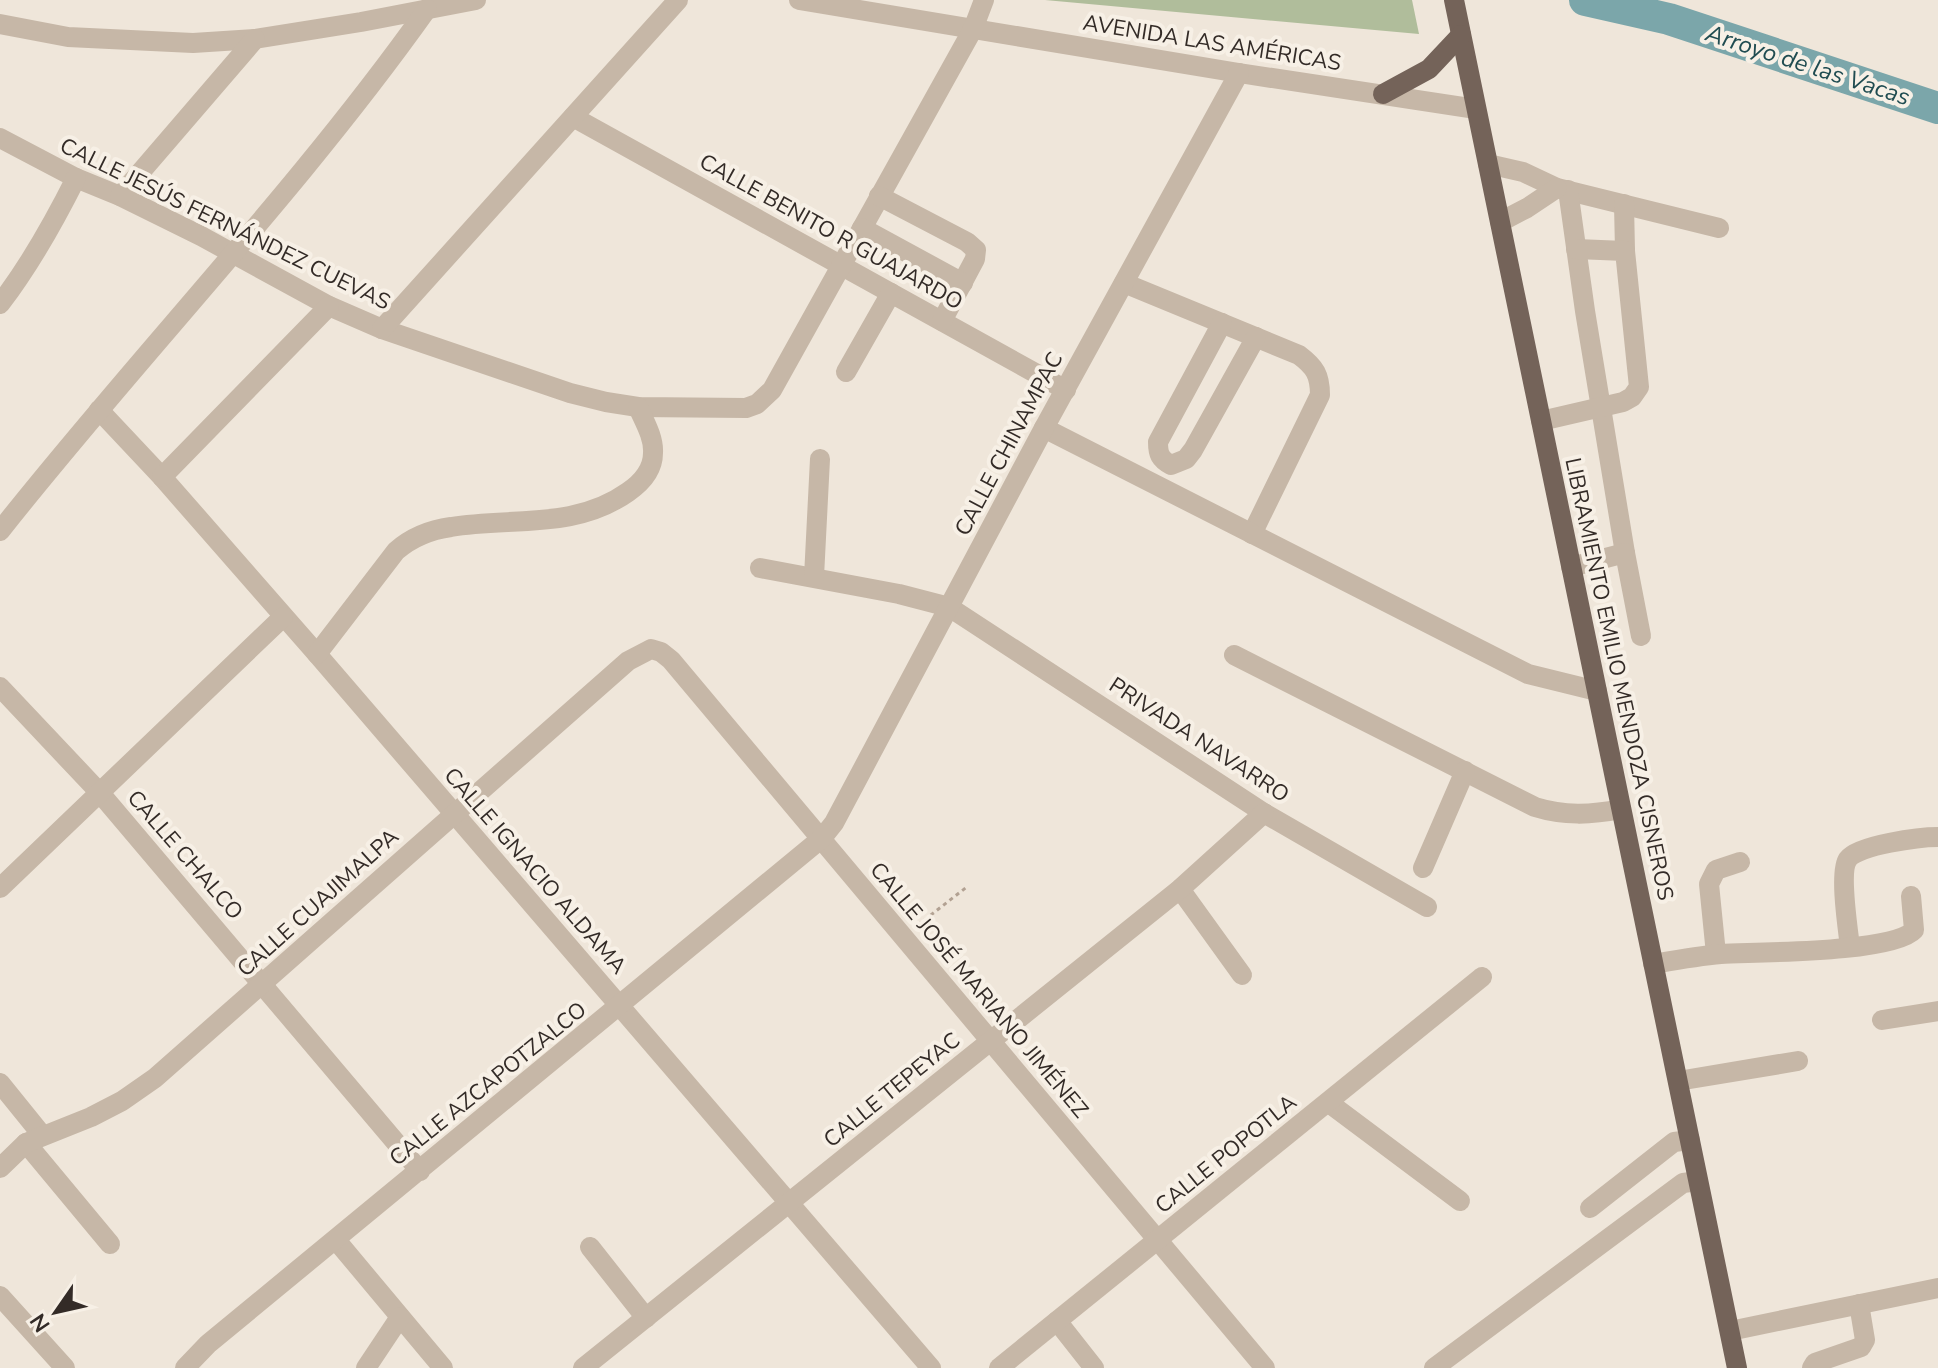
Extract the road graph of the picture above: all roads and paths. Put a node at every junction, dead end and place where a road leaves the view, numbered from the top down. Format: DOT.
graph roads {
  1 [pos="476,0"];
  2 [pos="678,0"];
  3 [pos="799,0"];
  4 [pos="984,0"];
  5 [pos="1454,0"];
  6 [pos="427,9"];
  7 [pos="0,24"];
  8 [pos="973,29"];
  9 [pos="1461,35"];
  10 [pos="255,39"];
  11 [pos="1239,73"];
  12 [pos="1383,94"];
  13 [pos="1476,109"];
  14 [pos="573,117"];
  15 [pos="0,138"];
  16 [pos="1488,164"];
  17 [pos="76,178"];
  18 [pos="1563,189"];
  19 [pos="120,196"];
  20 [pos="879,196"];
  21 [pos="1624,204"];
  22 [pos="1500,222"];
  23 [pos="862,228"];
  24 [pos="1719,228"];
  25 [pos="1576,249"];
  26 [pos="1625,251"];
  27 [pos="231,253"];
  28 [pos="841,265"];
  29 [pos="963,283"];
  30 [pos="1124,283"];
  31 [pos="891,293"];
  32 [pos="0,304"];
  33 [pos="329,306"];
  34 [pos="942,321"];
  35 [pos="1222,323"];
  36 [pos="382,329"];
  37 [pos="1256,337"];
  38 [pos="846,372"];
  39 [pos="1066,390"];
  40 [pos="638,407"];
  41 [pos="1601,409"];
  42 [pos="99,410"];
  43 [pos="1541,421"];
  44 [pos="1044,428"];
  45 [pos="820,459"];
  46 [pos="162,477"];
  47 [pos="0,531"];
  48 [pos="1252,534"];
  49 [pos="1625,553"];
  50 [pos="1571,567"];
  51 [pos="760,568"];
  52 [pos="814,577"];
  53 [pos="949,607"];
  54 [pos="283,617"];
  55 [pos="1641,636"];
  56 [pos="651,649"];
  57 [pos="317,654"];
  58 [pos="1234,655"];
  59 [pos="0,687"];
  60 [pos="1597,691"];
  61 [pos="1465,771"];
  62 [pos="100,793"];
  63 [pos="1621,809"];
  64 [pos="1264,813"];
  65 [pos="454,814"];
  66 [pos="1938,837"];
  67 [pos="822,838"];
  68 [pos="1740,862"];
  69 [pos="1423,868"];
  70 [pos="968,886"];
  71 [pos="0,888"];
  72 [pos="1180,889"];
  73 [pos="1911,896"];
  74 [pos="1427,907"];
  75 [pos="904,936"];
  76 [pos="1850,947"];
  77 [pos="1716,954"];
  78 [pos="1653,964"];
  79 [pos="1242,975"];
  80 [pos="1482,977"];
  81 [pos="264,984"];
  82 [pos="621,1006"];
  83 [pos="1938,1012"];
  84 [pos="1882,1020"];
  85 [pos="991,1041"];
  86 [pos="1798,1061"];
  87 [pos="1678,1081"];
  88 [pos="0,1083"];
  89 [pos="1329,1103"];
  90 [pos="34,1139"];
  91 [pos="1690,1140"];
  92 [pos="0,1168"];
  93 [pos="420,1171"];
  94 [pos="1698,1181"];
  95 [pos="1460,1201"];
  96 [pos="789,1203"];
  97 [pos="1590,1208"];
  98 [pos="336,1240"];
  99 [pos="1157,1240"];
  100 [pos="110,1244"];
  101 [pos="590,1247"];
  102 [pos="1938,1288"];
  103 [pos="0,1296"];
  104 [pos="1859,1304"];
  105 [pos="400,1317"];
  106 [pos="646,1318"];
  107 [pos="1057,1321"];
  108 [pos="1730,1331"];
  109 [pos="925,1366"];
  110 [pos="65,1368"];
  111 [pos="185,1368"];
  112 [pos="366,1368"];
  113 [pos="443,1368"];
  114 [pos="583,1368"];
  115 [pos="999,1368"];
  116 [pos="1094,1368"];
  117 [pos="1265,1368"];
  118 [pos="1434,1368"];
  119 [pos="1737,1368"];
  120 [pos="1812,1368"];
  1 -- 6 [label="street"];
  2 -- 14 [label="street"];
  3 -- 8 [label="street, AVENIDA LAS AMÉRICAS"];
  4 -- 8 [label="street"];
  5 -- 9 [label="main road, LIBRAMIENTO EMILIO MENDOZA CISNEROS"];
  6 -- 10 [label="street"];
  6 -- 27 [label="street"];
  7 -- 10 [label="street"];
  8 -- 11 [label="street, AVENIDA LAS AMÉRICAS"];
  8 -- 20 [label="street"];
  9 -- 12 [label="main road"];
  9 -- 13 [label="main road, LIBRAMIENTO EMILIO MENDOZA CISNEROS"];
  10 -- 19 [label="street"];
  11 -- 12 [label="street, AVENIDA LAS AMÉRICAS"];
  11 -- 30 [label="street, CALLE CHINAMPAC"];
  12 -- 13 [label="street, AVENIDA LAS AMÉRICAS"];
  13 -- 16 [label="main road, LIBRAMIENTO EMILIO MENDOZA CISNEROS"];
  14 -- 28 [label="street, CALLE BENITO R GUAJARDO"];
  14 -- 36 [label="street"];
  15 -- 17 [label="street, CALLE JESÚS FERNÁNDEZ CUEVAS"];
  16 -- 18 [label="street"];
  16 -- 22 [label="main road, LIBRAMIENTO EMILIO MENDOZA CISNEROS"];
  17 -- 19 [label="street, CALLE JESÚS FERNÁNDEZ CUEVAS"];
  17 -- 32 [label="street"];
  18 -- 21 [label="street"];
  18 -- 22 [label="street"];
  18 -- 25 [label="street"];
  19 -- 27 [label="street, CALLE JESÚS FERNÁNDEZ CUEVAS"];
  20 -- 23 [label="street"];
  20 -- 29 [label="street"];
  21 -- 24 [label="street"];
  21 -- 26 [label="street"];
  22 -- 43 [label="main road, LIBRAMIENTO EMILIO MENDOZA CISNEROS"];
  23 -- 28 [label="street"];
  23 -- 29 [label="street"];
  25 -- 26 [label="street"];
  25 -- 41 [label="street"];
  26 -- 41 [label="street"];
  27 -- 33 [label="street, CALLE JESÚS FERNÁNDEZ CUEVAS"];
  27 -- 42 [label="street"];
  28 -- 31 [label="street, CALLE BENITO R GUAJARDO"];
  28 -- 40 [label="street, CALLE JESÚS FERNÁNDEZ CUEVAS"];
  29 -- 34 [label="street"];
  30 -- 35 [label="street"];
  30 -- 39 [label="street, CALLE CHINAMPAC"];
  31 -- 34 [label="street, CALLE BENITO R GUAJARDO"];
  31 -- 38 [label="street"];
  33 -- 36 [label="street, CALLE JESÚS FERNÁNDEZ CUEVAS"];
  33 -- 46 [label="street"];
  34 -- 39 [label="street, CALLE BENITO R GUAJARDO"];
  35 -- 37 [label="street"];
  35 -- 37 [label="street"];
  36 -- 40 [label="street, CALLE JESÚS FERNÁNDEZ CUEVAS"];
  37 -- 48 [label="street"];
  39 -- 44 [label="street, CALLE CHINAMPAC"];
  40 -- 57 [label="street"];
  41 -- 43 [label="street"];
  41 -- 49 [label="street"];
  42 -- 46 [label="street, CALLE IGNACIO ALDAMA"];
  42 -- 47 [label="street"];
  43 -- 50 [label="main road, LIBRAMIENTO EMILIO MENDOZA CISNEROS"];
  44 -- 48 [label="street"];
  44 -- 53 [label="street, CALLE CHINAMPAC"];
  45 -- 52 [label="street"];
  46 -- 54 [label="street, CALLE IGNACIO ALDAMA"];
  48 -- 60 [label="street"];
  49 -- 50 [label="street"];
  49 -- 55 [label="street"];
  50 -- 60 [label="main road, LIBRAMIENTO EMILIO MENDOZA CISNEROS"];
  51 -- 52 [label="street"];
  52 -- 53 [label="street"];
  53 -- 64 [label="street, PRIVADA NAVARRO"];
  53 -- 67 [label="street, CALLE CHINAMPAC"];
  54 -- 57 [label="street, CALLE IGNACIO ALDAMA"];
  54 -- 62 [label="street"];
  56 -- 65 [label="street, CALLE CUAJIMALPA"];
  56 -- 67 [label="street, CALLE JOSÉ MARIANO JIMÉNEZ"];
  57 -- 65 [label="street, CALLE IGNACIO ALDAMA"];
  58 -- 61 [label="street"];
  59 -- 62 [label="street, CALLE CHALCO"];
  60 -- 63 [label="main road, LIBRAMIENTO EMILIO MENDOZA CISNEROS"];
  61 -- 63 [label="street"];
  61 -- 69 [label="street"];
  62 -- 71 [label="street"];
  62 -- 81 [label="street, CALLE CHALCO"];
  63 -- 78 [label="main road, LIBRAMIENTO EMILIO MENDOZA CISNEROS"];
  64 -- 72 [label="street, CALLE TEPEYAC"];
  64 -- 74 [label="street, PRIVADA NAVARRO"];
  65 -- 81 [label="street, CALLE CUAJIMALPA"];
  65 -- 82 [label="street, CALLE IGNACIO ALDAMA"];
  66 -- 76 [label="street"];
  67 -- 75 [label="street, CALLE JOSÉ MARIANO JIMÉNEZ"];
  67 -- 82 [label="street, CALLE AZCAPOTZALCO"];
  68 -- 77 [label="street"];
  70 -- 75 [label="path"];
  72 -- 79 [label="street"];
  72 -- 85 [label="street, CALLE TEPEYAC"];
  73 -- 76 [label="street"];
  75 -- 85 [label="street, CALLE JOSÉ MARIANO JIMÉNEZ"];
  76 -- 77 [label="street"];
  77 -- 78 [label="street"];
  78 -- 87 [label="main road, LIBRAMIENTO EMILIO MENDOZA CISNEROS"];
  80 -- 89 [label="street, CALLE POPOTLA"];
  81 -- 90 [label="street, CALLE CUAJIMALPA"];
  81 -- 93 [label="street, CALLE CHALCO"];
  82 -- 93 [label="street, CALLE AZCAPOTZALCO"];
  82 -- 96 [label="street, CALLE IGNACIO ALDAMA"];
  83 -- 84 [label="street"];
  85 -- 96 [label="street, CALLE TEPEYAC"];
  85 -- 99 [label="street, CALLE JOSÉ MARIANO JIMÉNEZ"];
  86 -- 87 [label="street"];
  87 -- 91 [label="main road, LIBRAMIENTO EMILIO MENDOZA CISNEROS"];
  88 -- 90 [label="street"];
  89 -- 95 [label="street"];
  89 -- 99 [label="street, CALLE POPOTLA"];
  90 -- 92 [label="street, CALLE CUAJIMALPA"];
  90 -- 100 [label="street"];
  91 -- 94 [label="main road, LIBRAMIENTO EMILIO MENDOZA CISNEROS"];
  91 -- 97 [label="street"];
  93 -- 98 [label="street, CALLE AZCAPOTZALCO"];
  94 -- 108 [label="main road, LIBRAMIENTO EMILIO MENDOZA CISNEROS"];
  94 -- 118 [label="street"];
  96 -- 106 [label="street, CALLE TEPEYAC"];
  96 -- 109 [label="street, CALLE IGNACIO ALDAMA"];
  98 -- 105 [label="street"];
  98 -- 111 [label="street, CALLE AZCAPOTZALCO"];
  99 -- 107 [label="street, CALLE POPOTLA"];
  99 -- 117 [label="street, CALLE JOSÉ MARIANO JIMÉNEZ"];
  101 -- 106 [label="street"];
  102 -- 104 [label="street"];
  103 -- 110 [label="street"];
  104 -- 108 [label="street"];
  104 -- 120 [label="street"];
  105 -- 112 [label="street"];
  105 -- 113 [label="street"];
  106 -- 114 [label="street, CALLE TEPEYAC"];
  107 -- 115 [label="street, CALLE POPOTLA"];
  107 -- 116 [label="street"];
  108 -- 119 [label="main road, LIBRAMIENTO EMILIO MENDOZA CISNEROS"];
}
